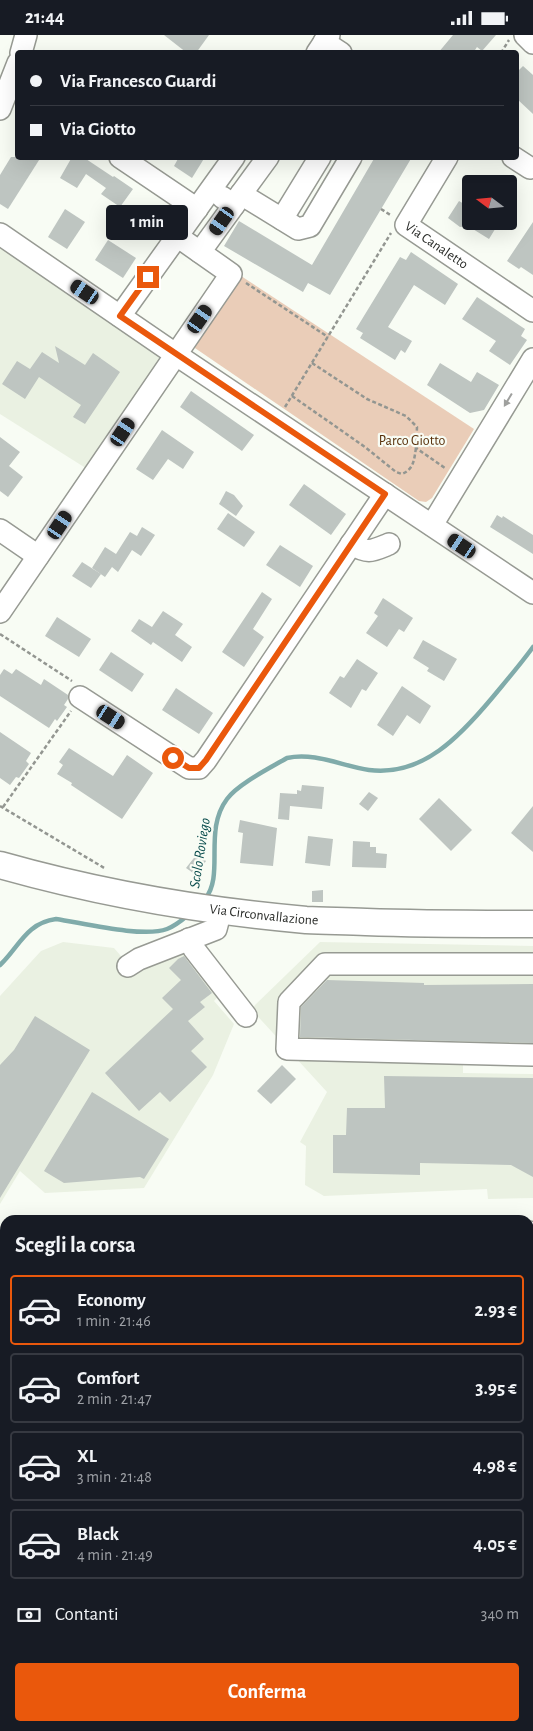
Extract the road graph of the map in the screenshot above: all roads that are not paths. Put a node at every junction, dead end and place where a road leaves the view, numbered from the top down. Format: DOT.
graph roads {
  1 [pos="525,35"];
  2 [pos="533,43"];
  3 [pos="14,87"];
  4 [pos="0,109"];
  5 [pos="124,160"];
  6 [pos="232,160"];
  7 [pos="266,160"];
  8 [pos="318,160"];
  9 [pos="349,160"];
  10 [pos="445,160"];
  11 [pos="211,189"];
  12 [pos="238,199"];
  13 [pos="197,209"];
  14 [pos="282,219"];
  15 [pos="0,234"];
  16 [pos="177,236"];
  17 [pos="200,252"];
  18 [pos="533,311"];
  19 [pos="120,316"];
  20 [pos="175,354"];
  21 [pos="533,359"];
  22 [pos="385,494"];
  23 [pos="432,525"];
  24 [pos="0,529"];
  25 [pos="351,544"];
  26 [pos="390,544"];
  27 [pos="38,555"];
  28 [pos="533,593"];
  29 [pos="0,612"];
  30 [pos="80,697"];
  31 [pos="0,865"];
  32 [pos="218,910"];
  33 [pos="533,924"];
  34 [pos="189,939"];
  35 [pos="533,964"];
  36 [pos="128,965"];
  37 [pos="246,1016"];
  38 [pos="533,1055"];
  1 -- 2 [label="street"];
  3 -- 4 [label="street"];
  5 -- 13 [label="street"];
  6 -- 11 [label="street"];
  7 -- 12 [label="street"];
  8 -- 14 [label="street"];
  9 -- 14 [label="street"];
  10 -- 18 [label="street, Via Canaletto"];
  11 -- 12 [label="street"];
  11 -- 13 [label="street"];
  12 -- 14 [label="street"];
  12 -- 17 [label="street"];
  13 -- 16 [label="street"];
  15 -- 19 [label="street"];
  16 -- 17 [label="street"];
  16 -- 19 [label="street"];
  17 -- 20 [label="street"];
  19 -- 20 [label="street"];
  20 -- 22 [label="street"];
  20 -- 27 [label="street"];
  21 -- 23 [label="street, one-way"];
  22 -- 23 [label="street"];
  22 -- 25 [label="street"];
  23 -- 28 [label="street"];
  24 -- 27 [label="street"];
  25 -- 26 [label="street"];
  25 -- 30 [label="street"];
  27 -- 29 [label="street"];
  31 -- 32 [label="main road, Via Circonvallazione"];
  32 -- 33 [label="main road, Via Circonvallazione"];
  32 -- 34 [label="street"];
  34 -- 36 [label="street"];
  34 -- 37 [label="street"];
  35 -- 38 [label="street"];
}
